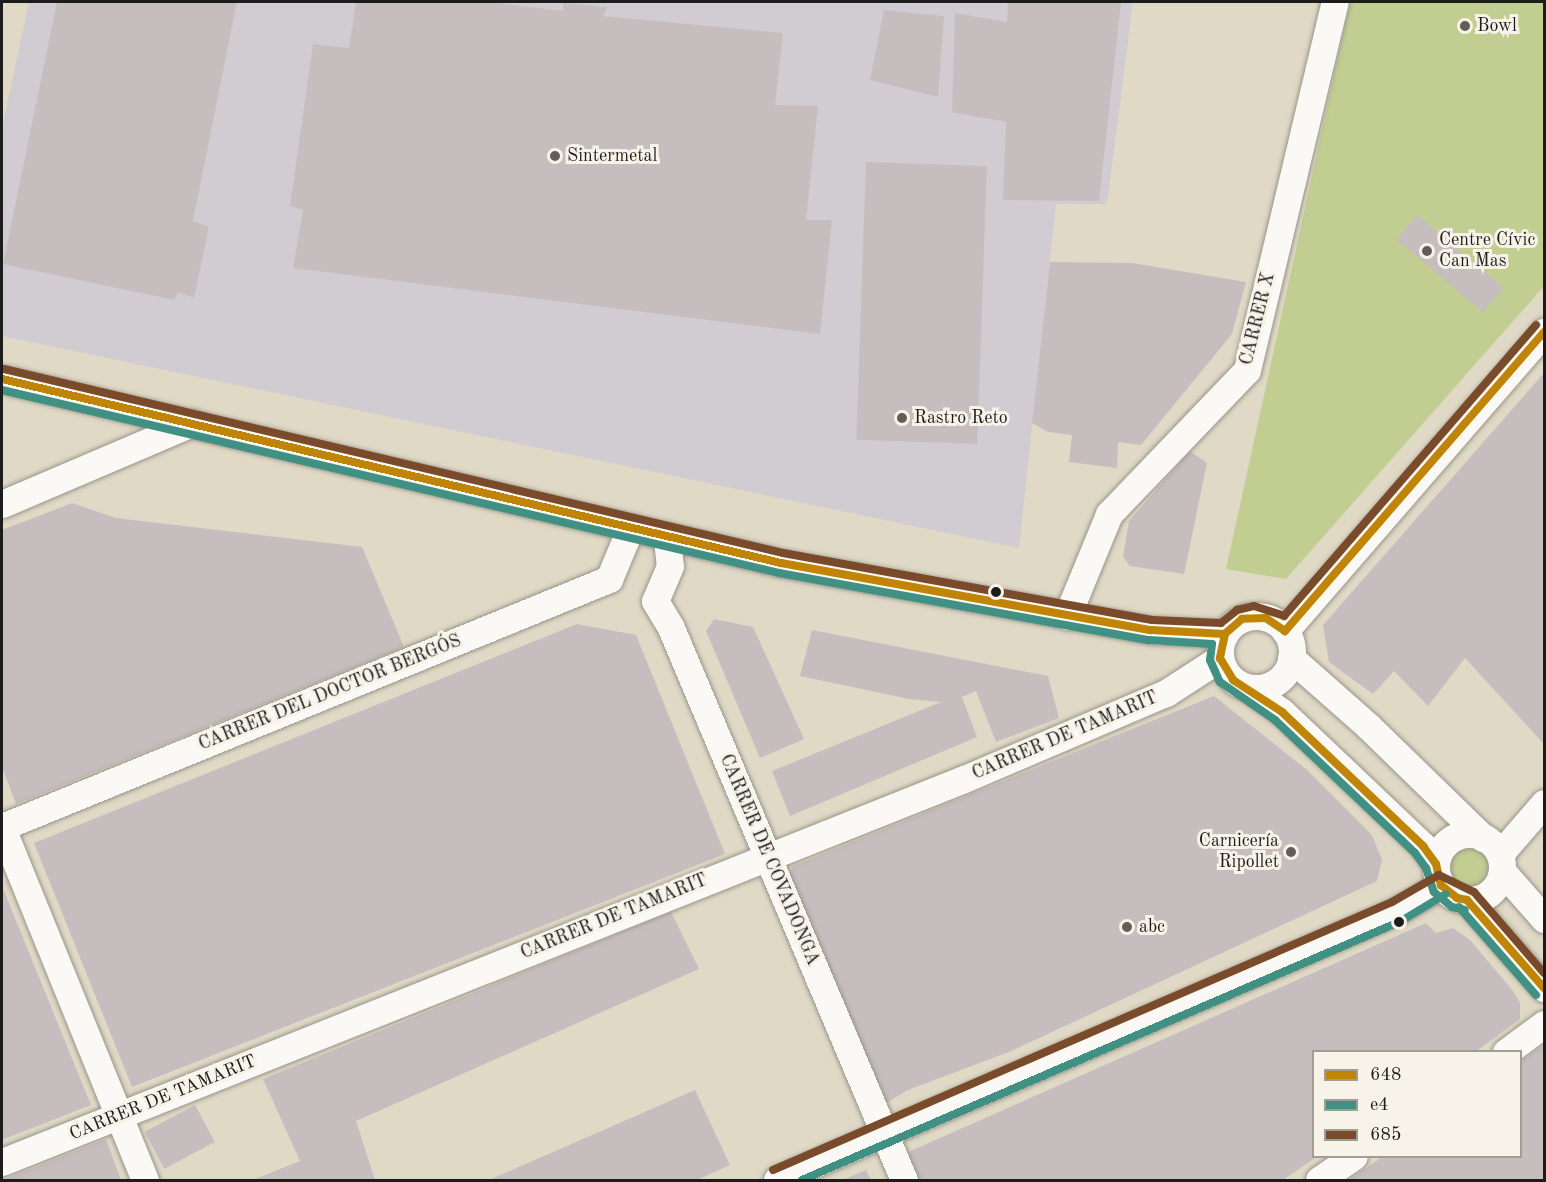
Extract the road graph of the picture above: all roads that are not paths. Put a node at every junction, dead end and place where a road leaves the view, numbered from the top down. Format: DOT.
graph roads {
  1 [pos="1335,2"];
  2 [pos="1545,332"];
  3 [pos="2,379"];
  4 [pos="192,423"];
  5 [pos="2,504"];
  6 [pos="630,529"];
  7 [pos="667,539"];
  8 [pos="1067,616"];
  9 [pos="1285,631"];
  10 [pos="1222,646"];
  11 [pos="1292,658"];
  12 [pos="1248,688"];
  13 [pos="1545,803"];
  14 [pos="2,827"];
  15 [pos="1495,854"];
  16 [pos="766,856"];
  17 [pos="1438,874"];
  18 [pos="1467,900"];
  19 [pos="1545,919"];
  20 [pos="1545,988"];
  21 [pos="1545,1024"];
  22 [pos="1509,1050"];
  23 [pos="120,1114"];
  24 [pos="885,1133"];
  25 [pos="1351,1158"];
  26 [pos="2,1162"];
  27 [pos="145,1180"];
  28 [pos="777,1180"];
  29 [pos="904,1180"];
  30 [pos="1319,1180"];
  1 -- 8 [label="street, CARRER X"];
  2 -- 9 [label="street"];
  3 -- 4 [label="street"];
  4 -- 5 [label="street"];
  4 -- 6 [label="street"];
  6 -- 7 [label="street"];
  6 -- 14 [label="street, CARRER DEL DOCTOR BERGÓS"];
  7 -- 8 [label="street"];
  7 -- 16 [label="street, CARRER DE COVADONGA"];
  8 -- 10 [label="street"];
  9 -- 10 [label="street"];
  9 -- 11 [label="street"];
  10 -- 12 [label="street"];
  10 -- 16 [label="street, CARRER DE TAMARIT"];
  11 -- 12 [label="street"];
  11 -- 15 [label="street"];
  12 -- 17 [label="street"];
  13 -- 15 [label="street"];
  14 -- 23 [label="street"];
  15 -- 17 [label="street"];
  15 -- 18 [label="street"];
  15 -- 19 [label="street"];
  16 -- 23 [label="street, CARRER DE TAMARIT"];
  16 -- 24 [label="street, CARRER DE COVADONGA"];
  17 -- 18 [label="street"];
  17 -- 24 [label="street"];
  18 -- 20 [label="street"];
  21 -- 22 [label="street"];
  23 -- 26 [label="street, CARRER DE TAMARIT"];
  23 -- 27 [label="street"];
  24 -- 28 [label="street"];
  24 -- 29 [label="street, CARRER DE COVADONGA"];
  25 -- 30 [label="street"];
}
